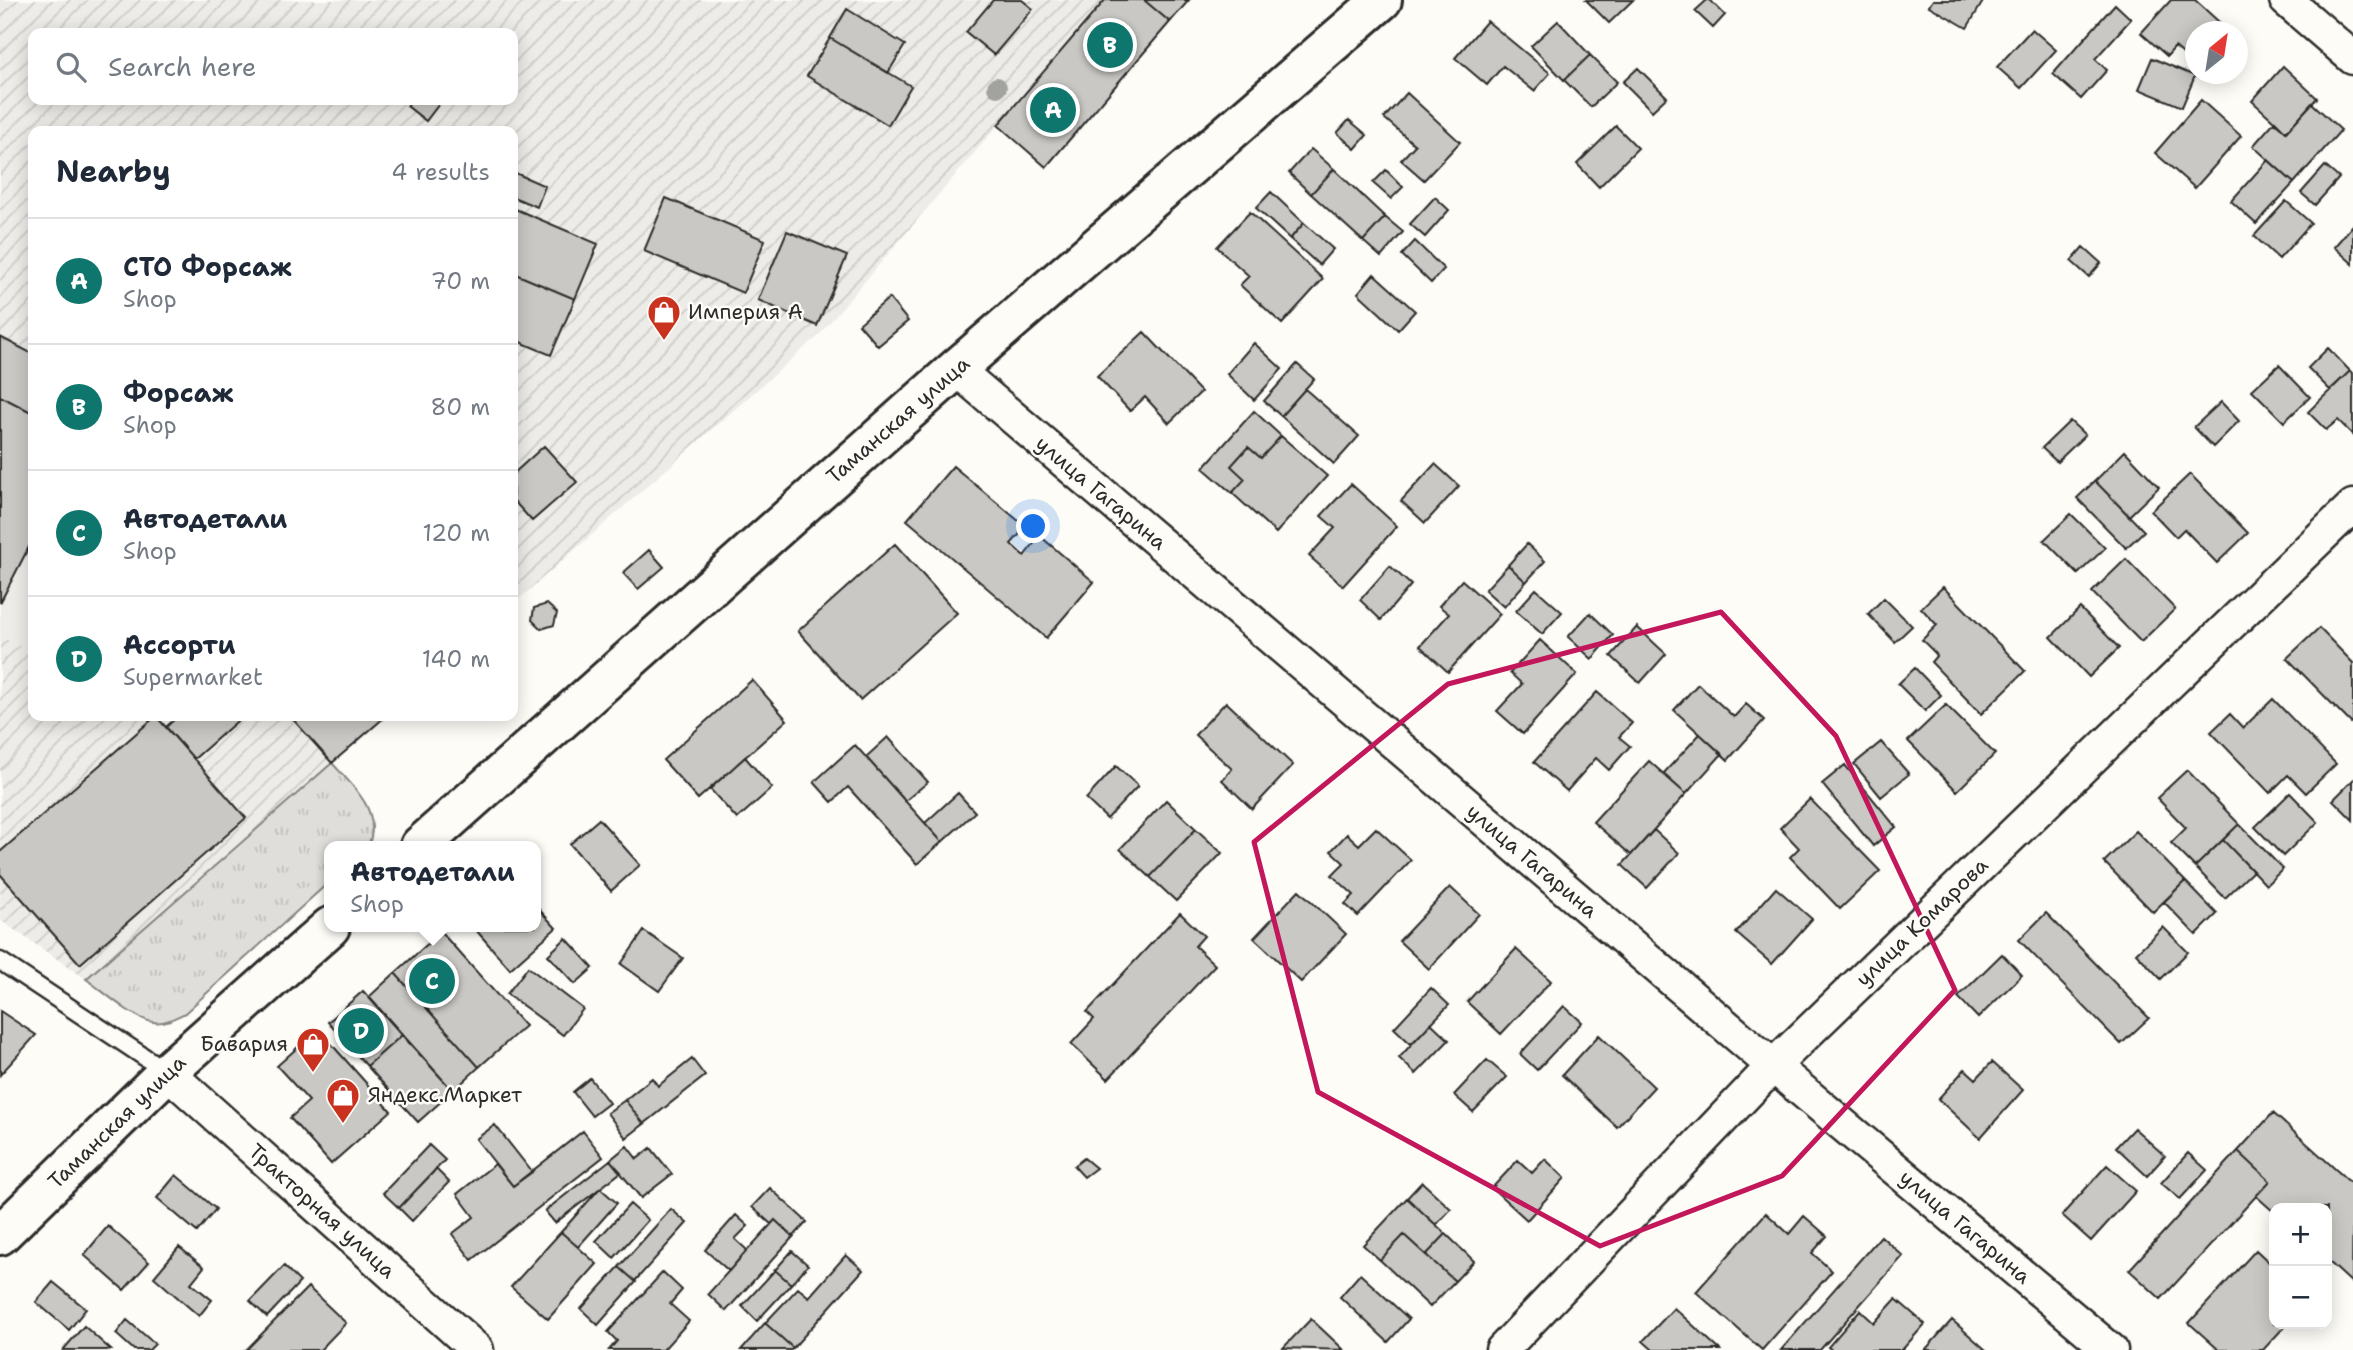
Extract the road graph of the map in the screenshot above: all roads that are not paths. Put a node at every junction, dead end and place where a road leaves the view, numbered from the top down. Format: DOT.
graph roads {
  1 [pos="1382,0"];
  2 [pos="2286,0"];
  3 [pos="2353,58"];
  4 [pos="956,369"];
  5 [pos="2353,506"];
  6 [pos="426,841"];
  7 [pos="324,932"];
  8 [pos="0,961"];
  9 [pos="1773,1066"];
  10 [pos="167,1072"];
  11 [pos="0,1235"];
  12 [pos="477,1350"];
  13 [pos="1502,1350"];
  14 [pos="2110,1350"];
  1 -- 4 [label="street, Таманская улица"];
  2 -- 3 [label="street"];
  4 -- 6 [label="street, Таманская улица"];
  4 -- 9 [label="street, улица Гагарина"];
  5 -- 9 [label="street, улица Комарова"];
  7 -- 10 [label="street, Таманская улица"];
  8 -- 10 [label="lane"];
  9 -- 13 [label="street, улица Комарова"];
  9 -- 14 [label="street, улица Гагарина"];
  10 -- 11 [label="street, Таманская улица"];
  10 -- 12 [label="street, Тракторная улица"];
}
